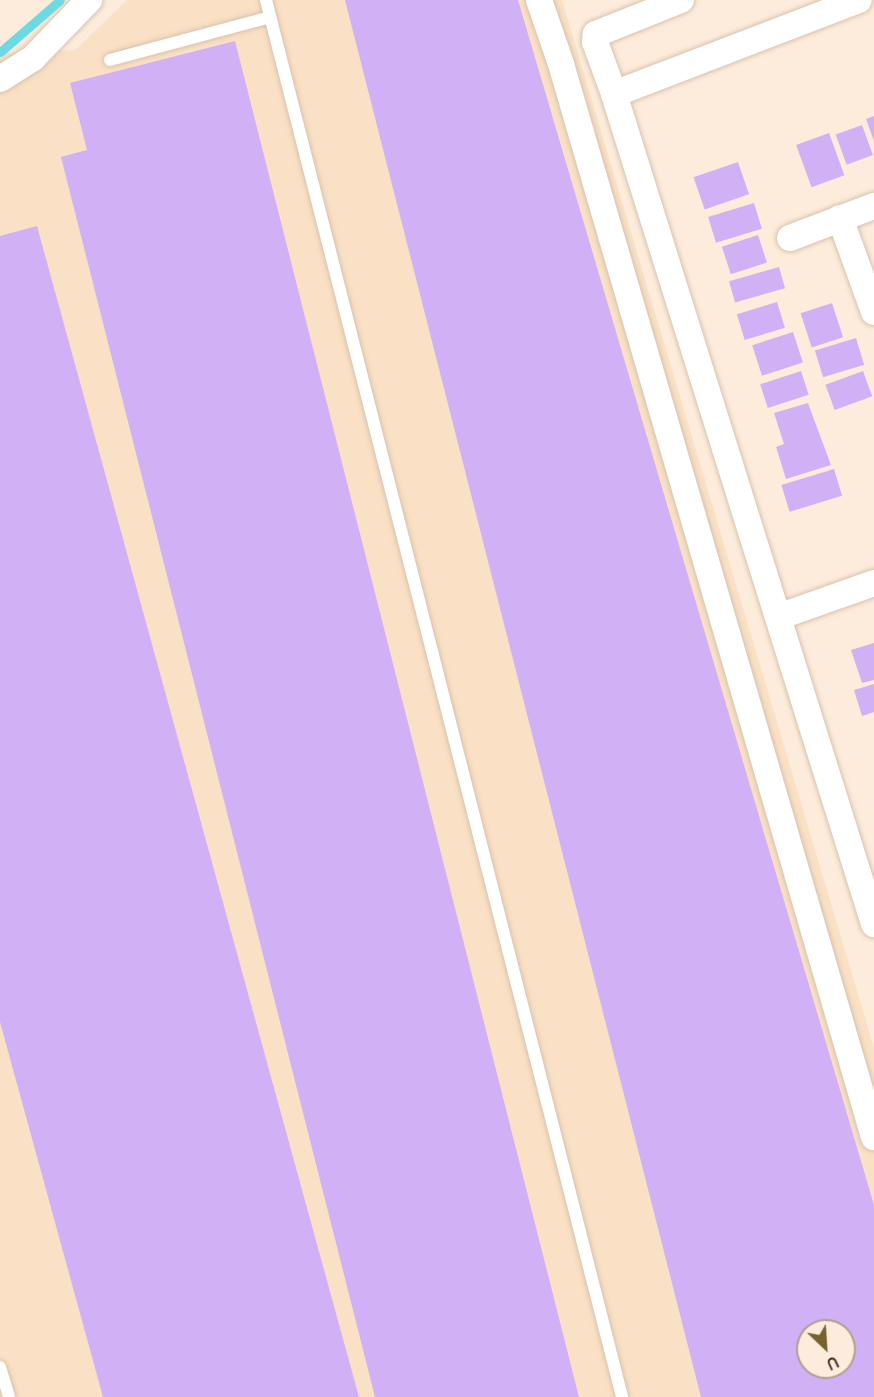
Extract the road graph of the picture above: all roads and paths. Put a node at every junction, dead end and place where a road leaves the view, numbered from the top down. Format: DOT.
graph roads {
  1 [pos="89,0"];
  2 [pos="266,0"];
  3 [pos="539,0"];
  4 [pos="681,0"];
  5 [pos="859,0"];
  6 [pos="267,18"];
  7 [pos="110,60"];
  8 [pos="0,79"];
  9 [pos="614,94"];
  10 [pos="874,206"];
  11 [pos="840,218"];
  12 [pos="790,238"];
  13 [pos="874,312"];
  14 [pos="874,583"];
  15 [pos="778,617"];
  16 [pos="874,924"];
  17 [pos="874,1137"];
  18 [pos="0,1367"];
  19 [pos="9,1397"];
  20 [pos="622,1397"];
  1 -- 8 [label="street"];
  2 -- 6 [label="lane"];
  3 -- 17 [label="street"];
  4 -- 9 [label="street"];
  5 -- 9 [label="street"];
  6 -- 7 [label="lane"];
  6 -- 20 [label="lane"];
  9 -- 15 [label="street"];
  10 -- 11 [label="street"];
  11 -- 12 [label="street"];
  11 -- 13 [label="street"];
  14 -- 15 [label="street"];
  15 -- 16 [label="street"];
  18 -- 19 [label="lane"];
}
